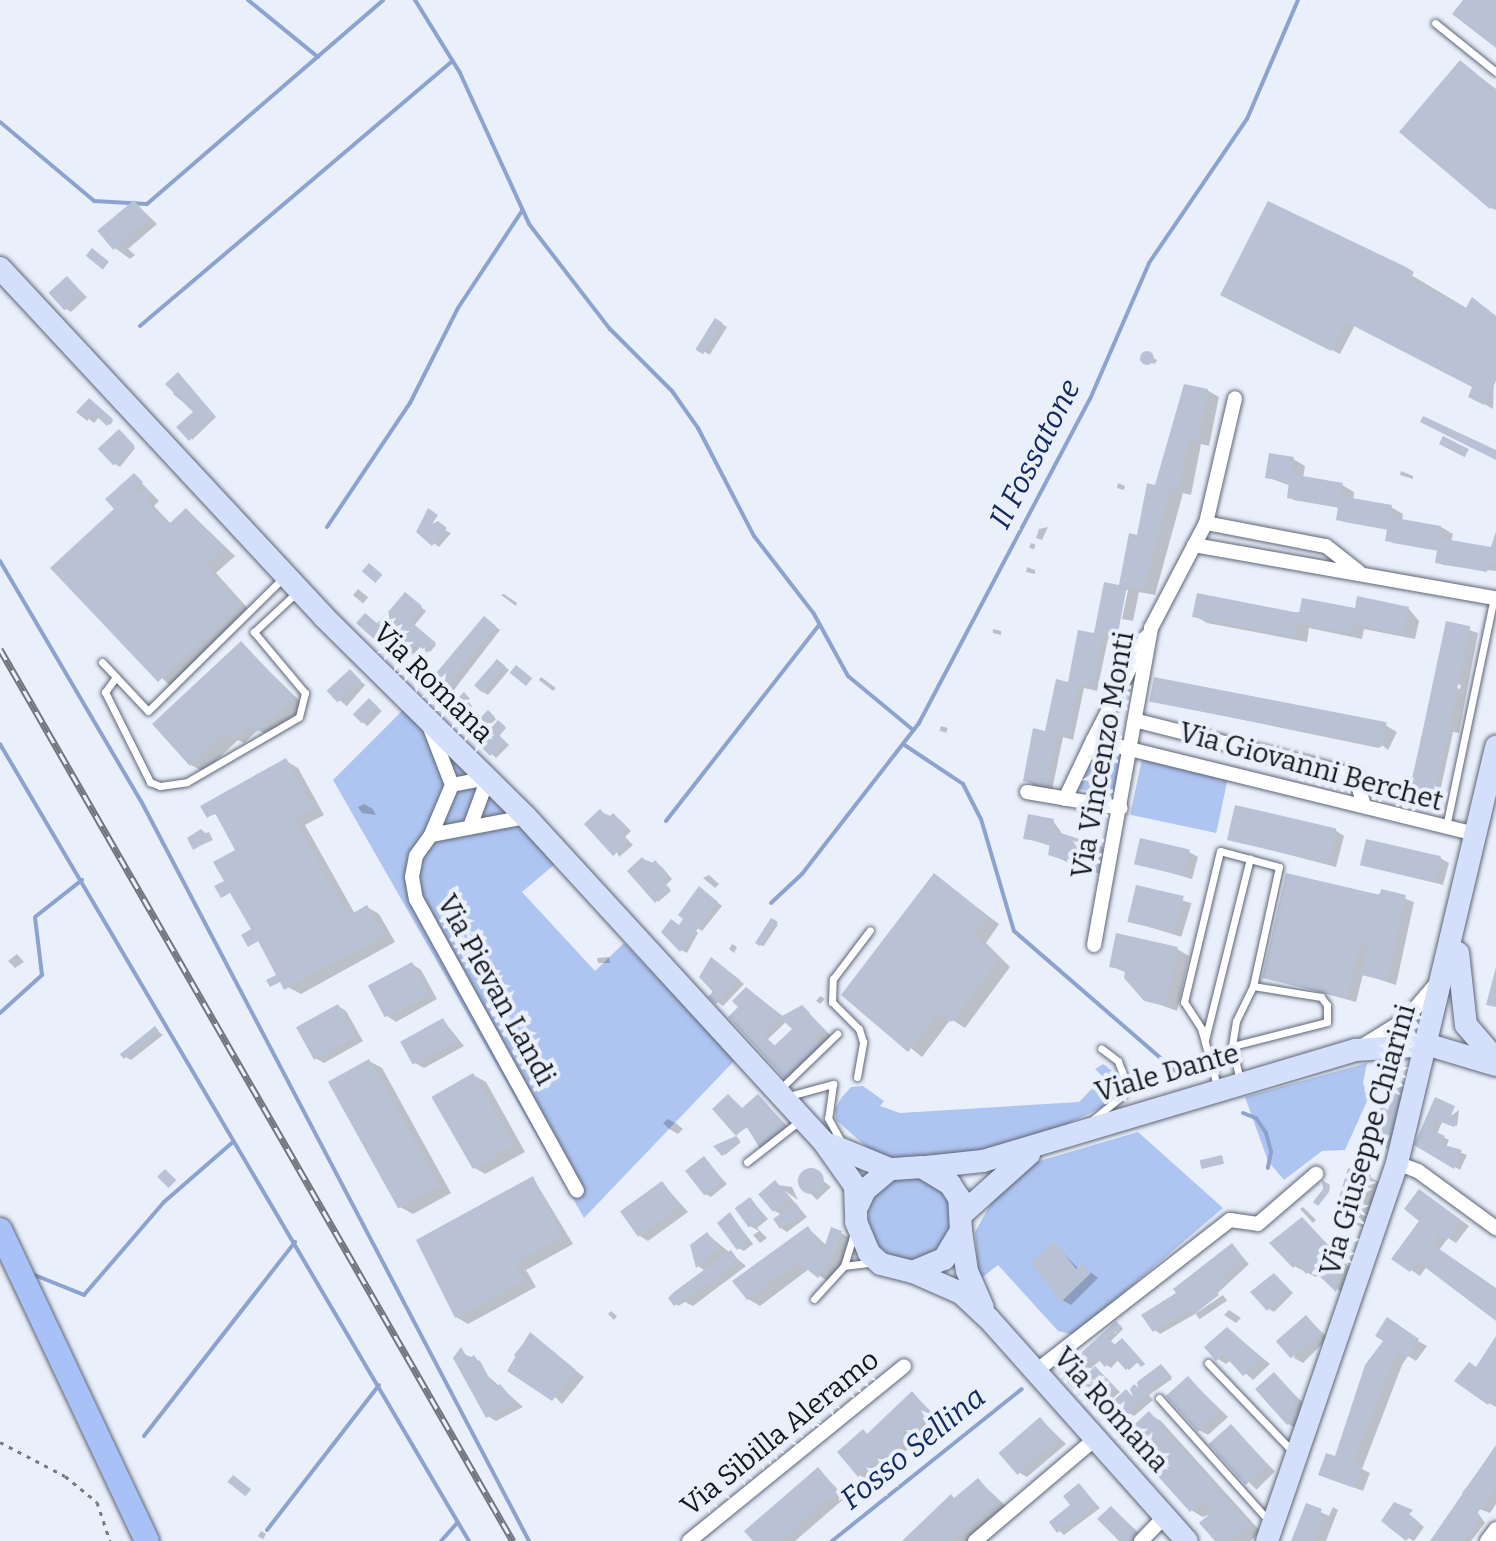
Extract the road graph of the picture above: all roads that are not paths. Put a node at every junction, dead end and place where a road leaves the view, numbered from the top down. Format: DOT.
graph roads {
  1 [pos="1435,23"];
  2 [pos="1496,72"];
  3 [pos="0,268"];
  4 [pos="1235,398"];
  5 [pos="1206,523"];
  6 [pos="1194,545"];
  7 [pos="1359,572"];
  8 [pos="292,582"];
  9 [pos="1495,598"];
  10 [pos="243,620"];
  11 [pos="1151,628"];
  12 [pos="254,632"];
  13 [pos="102,662"];
  14 [pos="116,677"];
  15 [pos="427,721"];
  16 [pos="1138,721"];
  17 [pos="1093,740"];
  18 [pos="1133,747"];
  19 [pos="1496,747"];
  20 [pos="1493,776"];
  21 [pos="488,778"];
  22 [pos="452,785"];
  23 [pos="1027,792"];
  24 [pos="1065,799"];
  25 [pos="1363,803"];
  26 [pos="1121,808"];
  27 [pos="526,817"];
  28 [pos="471,824"];
  29 [pos="1446,829"];
  30 [pos="1477,834"];
  31 [pos="431,835"];
  32 [pos="1250,858"];
  33 [pos="870,930"];
  34 [pos="1448,937"];
  35 [pos="1094,945"];
  36 [pos="1447,967"];
  37 [pos="1253,986"];
  38 [pos="837,1034"];
  39 [pos="1204,1042"];
  40 [pos="1429,1045"];
  41 [pos="1232,1046"];
  42 [pos="1386,1047"];
  43 [pos="1101,1048"];
  44 [pos="1356,1050"];
  45 [pos="1496,1062"];
  46 [pos="857,1077"];
  47 [pos="1420,1083"];
  48 [pos="1230,1087"];
  49 [pos="779,1094"];
  50 [pos="802,1118"];
  51 [pos="1085,1127"];
  52 [pos="823,1141"];
  53 [pos="1043,1143"];
  54 [pos="861,1161"];
  55 [pos="747,1162"];
  56 [pos="1397,1163"];
  57 [pos="922,1167"];
  58 [pos="890,1169"];
  59 [pos="1316,1174"];
  60 [pos="577,1191"];
  61 [pos="857,1214"];
  62 [pos="962,1223"];
  63 [pos="1496,1228"];
  64 [pos="0,1230"];
  65 [pos="881,1264"];
  66 [pos="844,1266"];
  67 [pos="913,1272"];
  68 [pos="814,1299"];
  69 [pos="989,1319"];
  70 [pos="1208,1363"];
  71 [pos="904,1366"];
  72 [pos="1036,1371"];
  73 [pos="1159,1398"];
  74 [pos="1097,1437"];
  75 [pos="1299,1458"];
  76 [pos="1165,1516"];
  77 [pos="1496,1529"];
  78 [pos="1270,1533"];
  79 [pos="147,1541"];
  80 [pos="689,1541"];
  81 [pos="975,1541"];
  82 [pos="1141,1541"];
  83 [pos="1187,1541"];
  84 [pos="1487,1541"];
  1 -- 2 [label="lane"];
  3 -- 8 [label="main road, Via Romana"];
  4 -- 5 [label="street, Via Vincenzo Monti"];
  5 -- 6 [label="street, Via Vincenzo Monti"];
  5 -- 7 [label="street"];
  6 -- 7 [label="street"];
  6 -- 11 [label="street, Via Vincenzo Monti"];
  7 -- 9 [label="street"];
  8 -- 10 [label="lane"];
  8 -- 12 [label="lane"];
  8 -- 15 [label="main road, Via Romana"];
  9 -- 29 [label="lane"];
  10 -- 12 [label="lane"];
  10 -- 14 [label="lane"];
  11 -- 16 [label="street, Via Vincenzo Monti"];
  11 -- 17 [label="street"];
  12 -- 14 [label="lane"];
  13 -- 14 [label="lane"];
  15 -- 21 [label="main road, Via Romana"];
  15 -- 22 [label="street"];
  16 -- 18 [label="street, Via Vincenzo Monti"];
  16 -- 25 [label="street"];
  17 -- 18 [label="street, Via Giovanni Berchet"];
  17 -- 24 [label="street"];
  18 -- 25 [label="street, Via Giovanni Berchet"];
  18 -- 26 [label="street, Via Vincenzo Monti"];
  19 -- 20 [label="main road, Via Giuseppe Chiarini"];
  20 -- 30 [label="main road, Via Giuseppe Chiarini"];
  21 -- 22 [label="street"];
  21 -- 27 [label="main road, Via Romana"];
  21 -- 28 [label="street"];
  22 -- 31 [label="street, Via Pievan Landi"];
  23 -- 24 [label="street"];
  24 -- 26 [label="street"];
  25 -- 29 [label="street, Via Giovanni Berchet"];
  26 -- 35 [label="street, Via Vincenzo Monti"];
  27 -- 28 [label="street"];
  27 -- 49 [label="main road, Via Romana"];
  28 -- 31 [label="street"];
  29 -- 30 [label="street, Via Giovanni Berchet"];
  30 -- 34 [label="main road, Via Giuseppe Chiarini"];
  31 -- 60 [label="street, Via Pievan Landi"];
  32 -- 37 [label="lane"];
  32 -- 39 [label="lane"];
  32 -- 39 [label="lane"];
  33 -- 46 [label="lane"];
  34 -- 36 [label="main road, Via Giuseppe Chiarini"];
  34 -- 45 [label="main road"];
  36 -- 40 [label="main road, Via Giuseppe Chiarini"];
  36 -- 44 [label="street"];
  37 -- 41 [label="lane"];
  37 -- 41 [label="lane"];
  38 -- 49 [label="lane"];
  39 -- 48 [label="lane"];
  40 -- 42 [label="main road, Viale Dante"];
  40 -- 45 [label="main road, Viale Dante"];
  40 -- 47 [label="main road, Via Giuseppe Chiarini"];
  41 -- 48 [label="lane"];
  42 -- 44 [label="main road, Viale Dante"];
  42 -- 47 [label="street"];
  43 -- 51 [label="lane"];
  44 -- 48 [label="main road, Viale Dante"];
  47 -- 56 [label="main road, Via Giuseppe Chiarini"];
  48 -- 51 [label="main road, Viale Dante"];
  49 -- 50 [label="main road, Via Romana"];
  49 -- 54 [label="lane"];
  50 -- 52 [label="main road, Via Romana"];
  50 -- 55 [label="lane"];
  51 -- 53 [label="main road, Viale Dante"];
  52 -- 54 [label="main road"];
  52 -- 61 [label="main road"];
  53 -- 57 [label="main road, Viale Dante"];
  53 -- 62 [label="main road"];
  54 -- 58 [label="main road"];
  56 -- 63 [label="street"];
  56 -- 75 [label="main road, Via Giuseppe Chiarini"];
  57 -- 58 [label="main road"];
  57 -- 62 [label="main road"];
  58 -- 61 [label="main road"];
  59 -- 72 [label="street"];
  61 -- 65 [label="main road"];
  61 -- 66 [label="lane"];
  62 -- 67 [label="main road"];
  62 -- 69 [label="main road"];
  64 -- 79 [label="main road"];
  65 -- 66 [label="lane"];
  65 -- 67 [label="main road"];
  66 -- 68 [label="lane"];
  67 -- 69 [label="main road"];
  69 -- 72 [label="main road, Via Romana"];
  70 -- 75 [label="lane"];
  71 -- 80 [label="street, Via Sibilla Aleramo"];
  72 -- 74 [label="main road, Via Romana"];
  73 -- 78 [label="lane"];
  74 -- 76 [label="main road, Via Romana"];
  74 -- 81 [label="street"];
  75 -- 78 [label="main road, Via Giuseppe Chiarini"];
  76 -- 82 [label="street"];
  76 -- 83 [label="main road, Via Romana"];
  77 -- 84 [label="street"];
}
